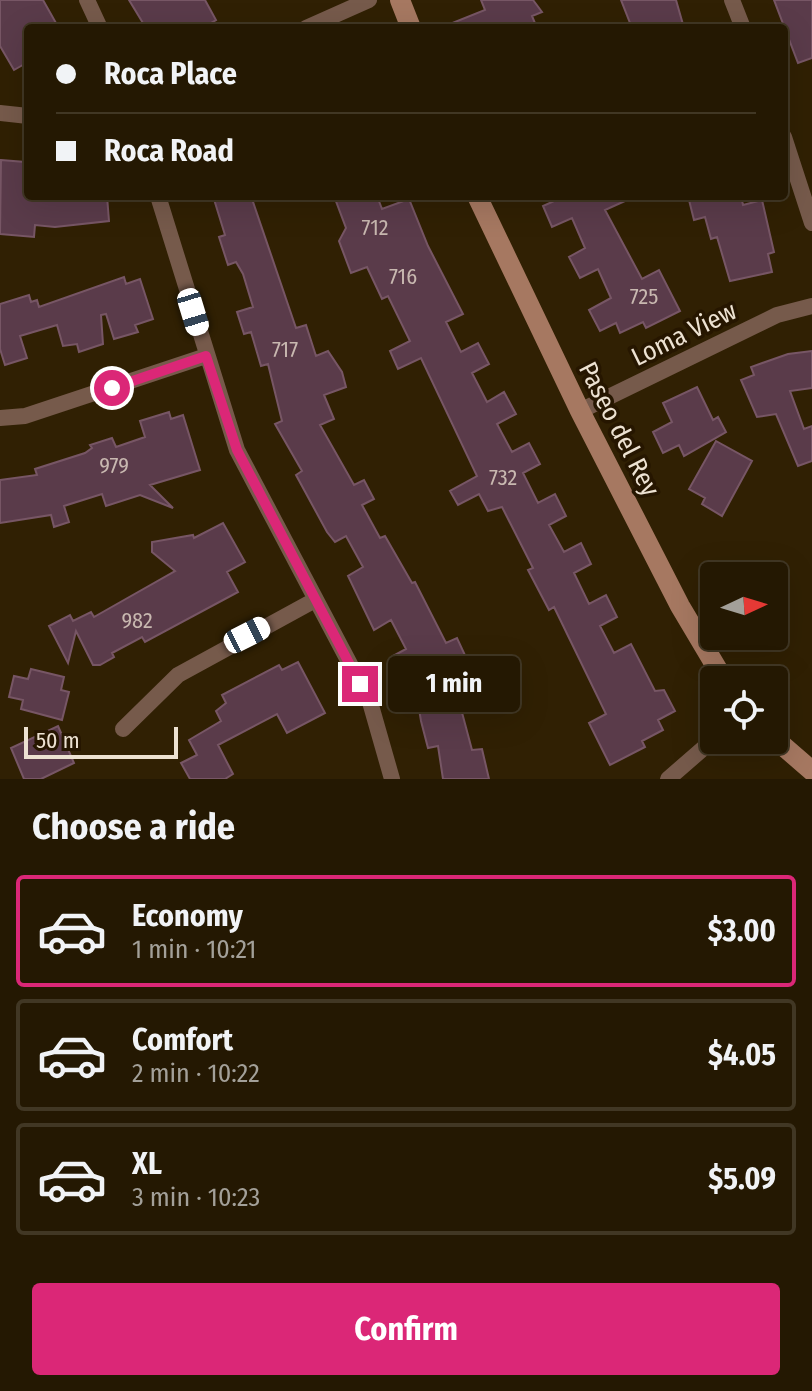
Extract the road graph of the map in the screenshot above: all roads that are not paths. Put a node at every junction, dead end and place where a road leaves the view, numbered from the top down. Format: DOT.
graph roads {
  1 [pos="87,0"];
  2 [pos="369,0"];
  3 [pos="400,0"];
  4 [pos="732,0"];
  5 [pos="98,24"];
  6 [pos="315,24"];
  7 [pos="409,24"];
  8 [pos="741,24"];
  9 [pos="0,113"];
  10 [pos="24,116"];
  11 [pos="788,149"];
  12 [pos="159,200"];
  13 [pos="479,200"];
  14 [pos="812,223"];
  15 [pos="812,306"];
  16 [pos="206,356"];
  17 [pos="580,411"];
  18 [pos="0,418"];
  19 [pos="315,600"];
  20 [pos="716,666"];
  21 [pos="123,729"];
  22 [pos="788,750"];
  23 [pos="700,751"];
  24 [pos="812,771"];
  25 [pos="392,779"];
  26 [pos="668,779"];
  1 -- 5 [label="street"];
  2 -- 6 [label="street"];
  3 -- 7 [label="main road"];
  4 -- 8 [label="street"];
  9 -- 10 [label="street"];
  11 -- 14 [label="street"];
  12 -- 16 [label="street"];
  13 -- 17 [label="main road, Paseo del Rey"];
  15 -- 17 [label="street, Loma View"];
  16 -- 18 [label="street"];
  16 -- 19 [label="street"];
  17 -- 20 [label="main road, Paseo del Rey"];
  19 -- 21 [label="street"];
  19 -- 25 [label="street"];
  22 -- 24 [label="main road"];
  23 -- 26 [label="street"];
}
